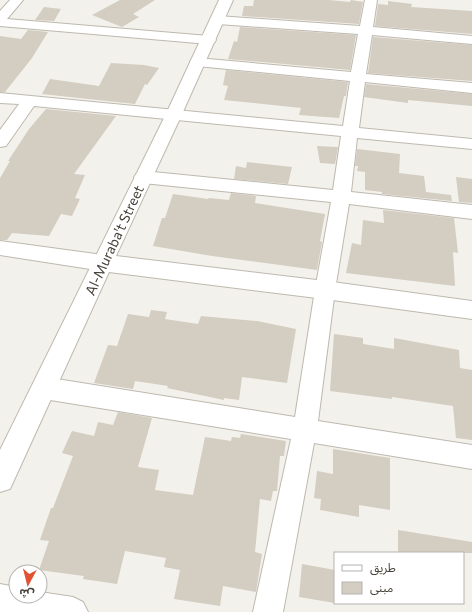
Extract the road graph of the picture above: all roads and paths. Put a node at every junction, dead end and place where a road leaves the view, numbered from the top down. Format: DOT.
graph roads {
  1 [pos="17,0"];
  2 [pos="226,0"];
  3 [pos="371,0"];
  4 [pos="0,19"];
  5 [pos="218,20"];
  6 [pos="0,22"];
  7 [pos="366,30"];
  8 [pos="209,40"];
  9 [pos="472,40"];
  10 [pos="197,62"];
  11 [pos="358,76"];
  12 [pos="472,88"];
  13 [pos="0,98"];
  14 [pos="30,100"];
  15 [pos="174,114"];
  16 [pos="350,131"];
  17 [pos="0,142"];
  18 [pos="472,144"];
  19 [pos="143,177"];
  20 [pos="341,197"];
  21 [pos="472,212"];
  22 [pos="0,248"];
  23 [pos="103,264"];
  24 [pos="325,290"];
  25 [pos="472,310"];
  26 [pos="44,388"];
  27 [pos="305,429"];
  28 [pos="472,456"];
  29 [pos="0,479"];
  30 [pos="0,599"];
  31 [pos="73,612"];
  32 [pos="268,612"];
  1 -- 4 [label="street"];
  2 -- 5 [label="street, Al-Muraba't Street"];
  3 -- 7 [label="street"];
  5 -- 7 [label="street"];
  5 -- 8 [label="street, Al-Muraba't Street"];
  6 -- 8 [label="street"];
  7 -- 9 [label="street"];
  7 -- 11 [label="street"];
  8 -- 10 [label="street, Al-Muraba't Street"];
  10 -- 11 [label="street"];
  10 -- 15 [label="street, Al-Muraba't Street"];
  11 -- 12 [label="street"];
  11 -- 16 [label="street"];
  13 -- 14 [label="street"];
  14 -- 15 [label="street"];
  14 -- 17 [label="street"];
  15 -- 16 [label="street"];
  15 -- 19 [label="street, Al-Muraba't Street"];
  16 -- 18 [label="street"];
  16 -- 20 [label="street"];
  19 -- 20 [label="street"];
  19 -- 23 [label="street, Al-Muraba't Street"];
  20 -- 21 [label="street"];
  20 -- 24 [label="street"];
  22 -- 23 [label="street"];
  23 -- 24 [label="street"];
  23 -- 26 [label="street, Al-Muraba't Street"];
  24 -- 25 [label="street"];
  24 -- 27 [label="street"];
  26 -- 27 [label="street"];
  26 -- 29 [label="street, Al-Muraba't Street"];
  27 -- 28 [label="street"];
  27 -- 32 [label="street"];
  30 -- 31 [label="street"];
}
